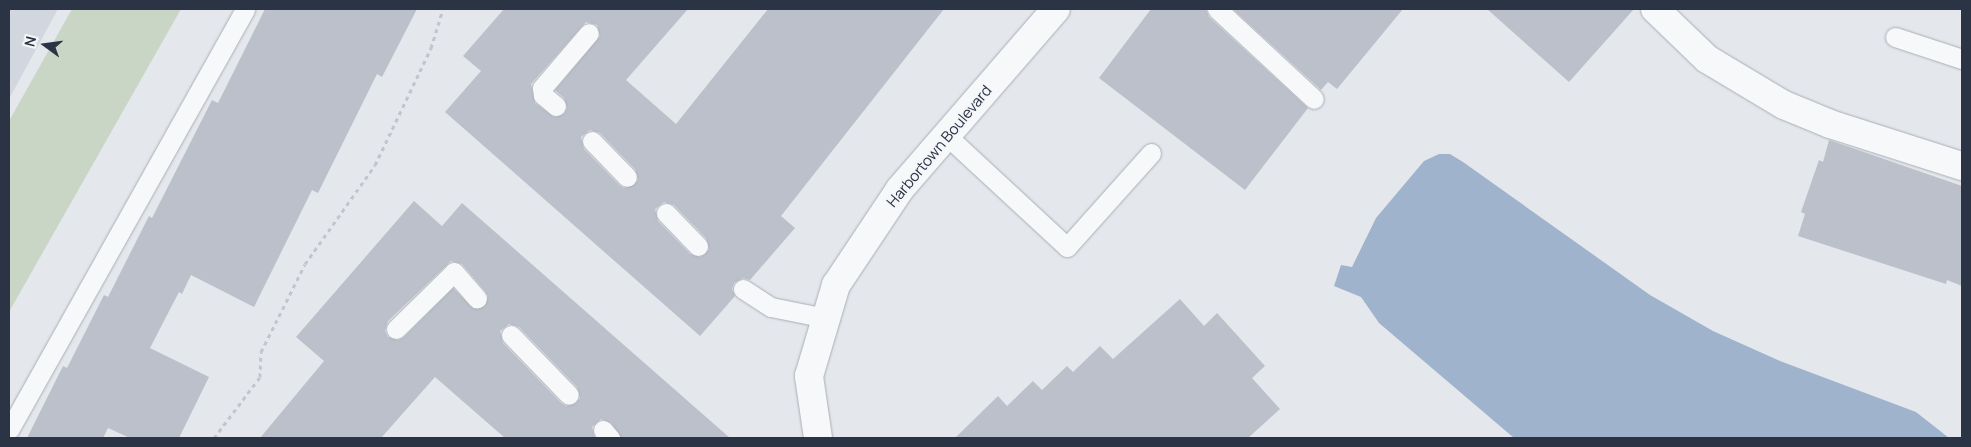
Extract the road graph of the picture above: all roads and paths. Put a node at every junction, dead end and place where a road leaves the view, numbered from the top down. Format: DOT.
graph roads {
  1 [pos="245,9"];
  2 [pos="443,9"];
  3 [pos="1056,9"];
  4 [pos="1216,9"];
  5 [pos="1655,9"];
  6 [pos="589,33"];
  7 [pos="1895,37"];
  8 [pos="1962,60"];
  9 [pos="1314,99"];
  10 [pos="556,106"];
  11 [pos="946,135"];
  12 [pos="592,141"];
  13 [pos="1152,153"];
  14 [pos="1962,166"];
  15 [pos="627,177"];
  16 [pos="666,213"];
  17 [pos="698,246"];
  18 [pos="743,289"];
  19 [pos="477,298"];
  20 [pos="826,318"];
  21 [pos="396,329"];
  22 [pos="511,335"];
  23 [pos="569,395"];
  24 [pos="9,430"];
  25 [pos="214,438"];
  26 [pos="818,438"];
  1 -- 24 [label="lane"];
  2 -- 25 [label="path"];
  3 -- 11 [label="street, Harbortown Boulevard"];
  4 -- 9 [label="lane"];
  5 -- 14 [label="street"];
  6 -- 10 [label="lane"];
  7 -- 8 [label="lane"];
  11 -- 13 [label="lane"];
  11 -- 20 [label="street, Harbortown Boulevard"];
  12 -- 15 [label="lane"];
  16 -- 17 [label="lane"];
  18 -- 20 [label="lane"];
  19 -- 21 [label="lane"];
  20 -- 26 [label="street, Harbortown Boulevard"];
  22 -- 23 [label="lane"];
}
